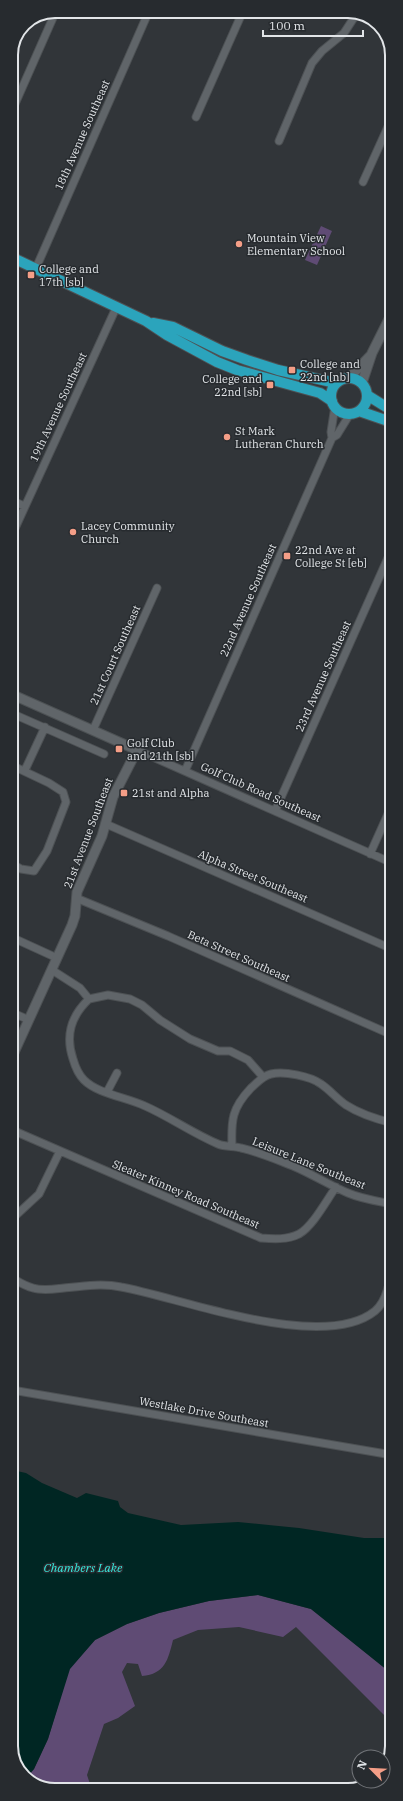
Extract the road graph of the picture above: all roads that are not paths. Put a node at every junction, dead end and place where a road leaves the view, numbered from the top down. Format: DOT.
graph roads {
  1 [pos="53,18"];
  2 [pos="146,18"];
  3 [pos="241,18"];
  4 [pos="353,19"];
  5 [pos="18,97"];
  6 [pos="196,117"];
  7 [pos="385,133"];
  8 [pos="279,141"];
  9 [pos="363,182"];
  10 [pos="18,260"];
  11 [pos="36,268"];
  12 [pos="116,308"];
  13 [pos="146,321"];
  14 [pos="385,328"];
  15 [pos="372,353"];
  16 [pos="349,378"];
  17 [pos="336,383"];
  18 [pos="362,384"];
  19 [pos="367,395"];
  20 [pos="333,404"];
  21 [pos="385,406"];
  22 [pos="354,412"];
  23 [pos="385,420"];
  24 [pos="332,438"];
  25 [pos="18,503"];
  26 [pos="24,506"];
  27 [pos="18,520"];
  28 [pos="385,564"];
  29 [pos="157,588"];
  30 [pos="18,697"];
  31 [pos="18,715"];
  32 [pos="45,728"];
  33 [pos="93,730"];
  34 [pos="137,750"];
  35 [pos="104,754"];
  36 [pos="18,768"];
  37 [pos="25,770"];
  38 [pos="185,771"];
  39 [pos="275,811"];
  40 [pos="385,821"];
  41 [pos="106,824"];
  42 [pos="370,854"];
  43 [pos="385,860"];
  44 [pos="18,868"];
  45 [pos="76,898"];
  46 [pos="18,940"];
  47 [pos="385,946"];
  48 [pos="57,958"];
  49 [pos="52,970"];
  50 [pos="89,999"];
  51 [pos="18,1015"];
  52 [pos="29,1020"];
  53 [pos="385,1032"];
  54 [pos="18,1046"];
  55 [pos="117,1072"];
  56 [pos="264,1077"];
  57 [pos="107,1092"];
  58 [pos="385,1122"];
  59 [pos="18,1133"];
  60 [pos="232,1146"];
  61 [pos="60,1152"];
  62 [pos="336,1187"];
  63 [pos="385,1203"];
  64 [pos="18,1213"];
  65 [pos="18,1282"];
  66 [pos="385,1294"];
  67 [pos="18,1391"];
  68 [pos="385,1454"];
  1 -- 5 [label="street"];
  2 -- 11 [label="street, 18th Avenue Southeast"];
  3 -- 6 [label="street"];
  4 -- 8 [label="street"];
  7 -- 9 [label="street"];
  10 -- 11 [label="main road"];
  11 -- 12 [label="main road"];
  12 -- 13 [label="main road"];
  12 -- 26 [label="street, 19th Avenue Southeast"];
  13 -- 17 [label="main road"];
  13 -- 20 [label="main road"];
  14 -- 15 [label="street"];
  15 -- 16 [label="street"];
  15 -- 18 [label="street"];
  16 -- 17 [label="main road"];
  16 -- 18 [label="main road"];
  17 -- 20 [label="main road"];
  18 -- 19 [label="main road"];
  19 -- 21 [label="main road"];
  19 -- 22 [label="main road"];
  20 -- 22 [label="main road"];
  20 -- 24 [label="street, 22nd Avenue Southeast"];
  22 -- 23 [label="main road"];
  22 -- 24 [label="street, 22nd Avenue Southeast"];
  24 -- 38 [label="street, 22nd Avenue Southeast"];
  25 -- 26 [label="street"];
  26 -- 27 [label="street, 19th Avenue Southeast"];
  28 -- 39 [label="street, 23rd Avenue Southeast"];
  29 -- 33 [label="street, 21st Court Southeast"];
  30 -- 33 [label="street, Golf Club Road Southeast"];
  31 -- 32 [label="street"];
  32 -- 35 [label="street"];
  32 -- 37 [label="street"];
  33 -- 34 [label="street, Golf Club Road Southeast"];
  34 -- 38 [label="street, Golf Club Road Southeast"];
  34 -- 41 [label="street, 21st Avenue Southeast"];
  36 -- 37 [label="street"];
  37 -- 44 [label="street"];
  38 -- 39 [label="street, Golf Club Road Southeast"];
  39 -- 42 [label="street, Golf Club Road Southeast"];
  40 -- 42 [label="street"];
  41 -- 45 [label="street, 21st Avenue Southeast"];
  41 -- 47 [label="street, Alpha Street Southeast"];
  42 -- 43 [label="street, Golf Club Road Southeast"];
  45 -- 48 [label="street, 21st Avenue Southeast"];
  45 -- 53 [label="street, Beta Street Southeast"];
  46 -- 48 [label="street"];
  48 -- 49 [label="street, 21st Avenue Southeast"];
  49 -- 50 [label="street"];
  49 -- 52 [label="street, 21st Avenue Southeast"];
  50 -- 56 [label="street"];
  50 -- 57 [label="street, Leisure Lane Southeast"];
  51 -- 52 [label="street"];
  52 -- 54 [label="street, 21st Avenue Southeast"];
  55 -- 57 [label="street"];
  56 -- 58 [label="street"];
  56 -- 60 [label="street"];
  57 -- 60 [label="street, Leisure Lane Southeast"];
  59 -- 61 [label="street, Sleater Kinney Road Southeast"];
  60 -- 62 [label="street, Leisure Lane Southeast"];
  61 -- 62 [label="street, Sleater Kinney Road Southeast"];
  61 -- 64 [label="street"];
  62 -- 63 [label="street, Leisure Lane Southeast"];
  65 -- 66 [label="street"];
  67 -- 68 [label="street, Westlake Drive Southeast"];
}
